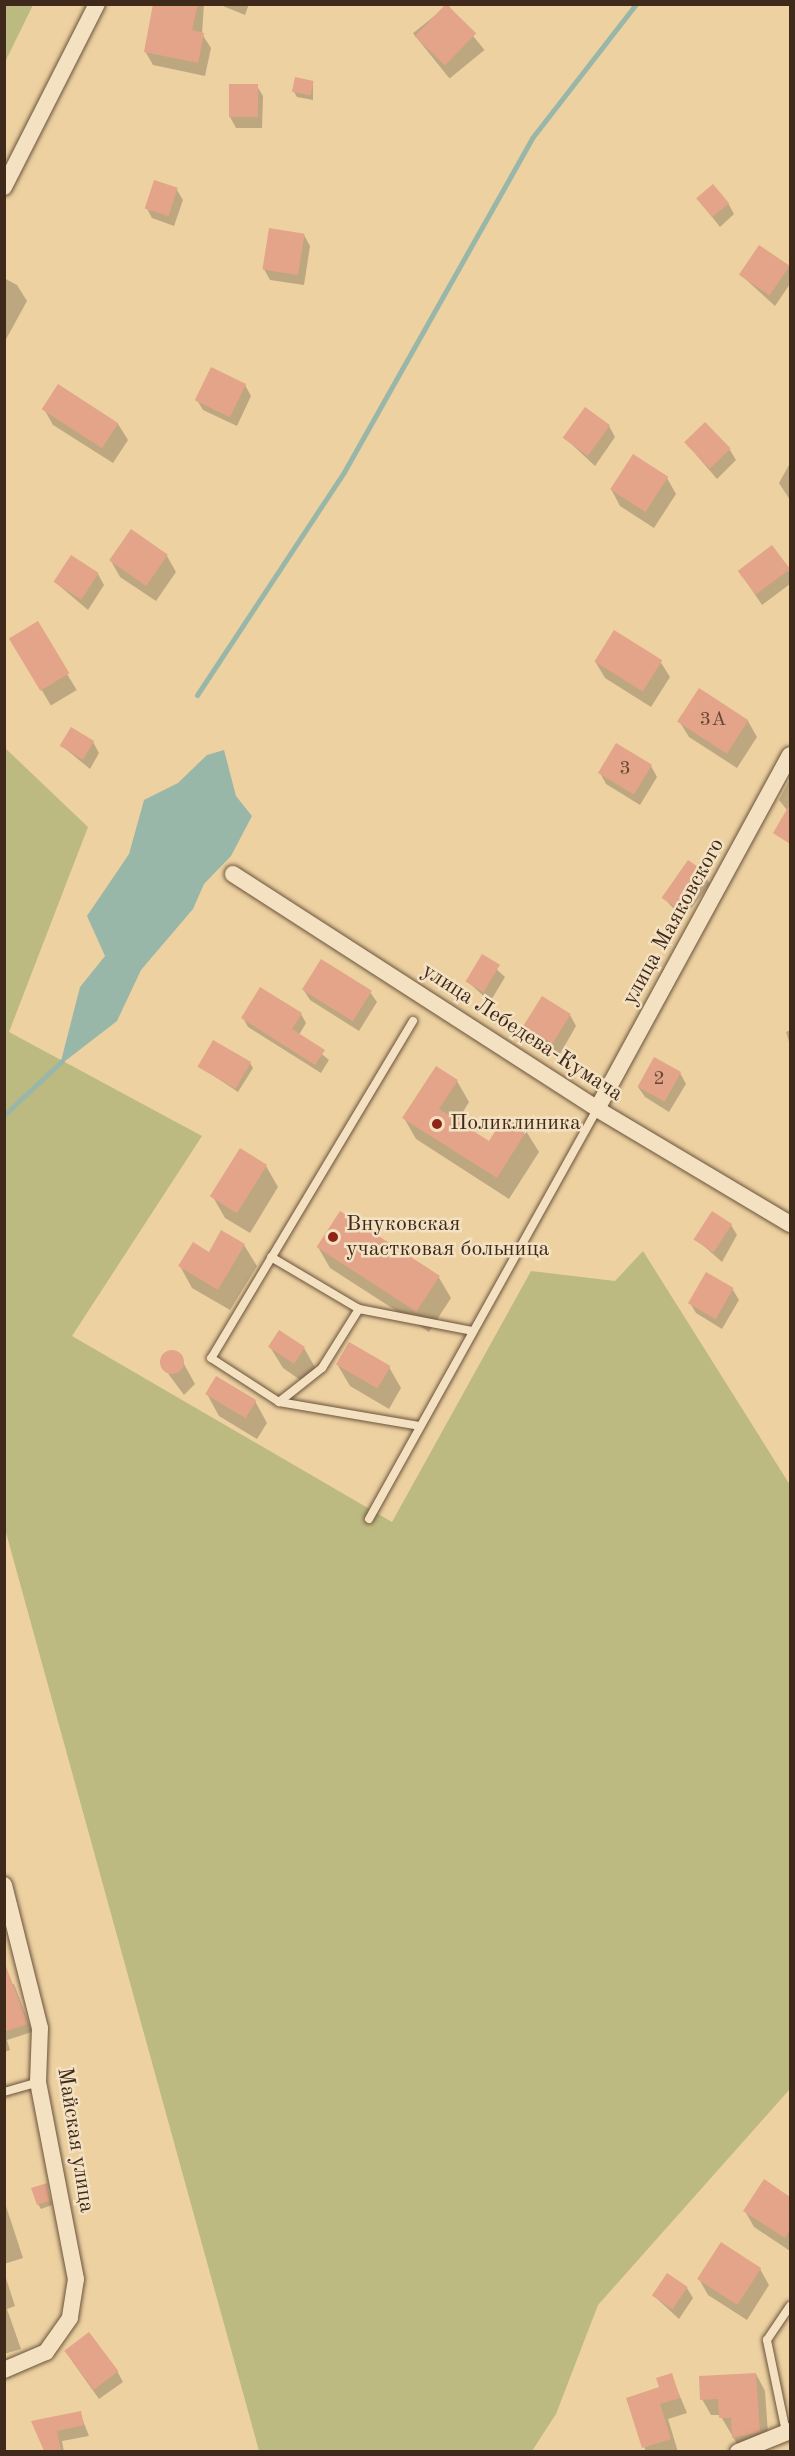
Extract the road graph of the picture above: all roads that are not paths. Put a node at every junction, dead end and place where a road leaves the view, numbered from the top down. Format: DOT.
graph roads {
  1 [pos="97,4"];
  2 [pos="4,186"];
  3 [pos="790,756"];
  4 [pos="233,874"];
  5 [pos="413,1021"];
  6 [pos="597,1109"];
  7 [pos="790,1224"];
  8 [pos="271,1257"];
  9 [pos="358,1309"];
  10 [pos="472,1331"];
  11 [pos="279,1402"];
  12 [pos="419,1425"];
  13 [pos="369,1519"];
  14 [pos="4,1885"];
  15 [pos="38,2082"];
  16 [pos="4,2092"];
  17 [pos="790,2306"];
  18 [pos="4,2370"];
  19 [pos="788,2432"];
  20 [pos="738,2451"];
  1 -- 2 [label="street"];
  3 -- 6 [label="street, улица Маяковского"];
  4 -- 6 [label="street, улица Лебедева-Кумача"];
  5 -- 8 [label="lane"];
  6 -- 7 [label="street, улица Лебедева-Кумача"];
  6 -- 10 [label="lane"];
  8 -- 9 [label="lane"];
  8 -- 11 [label="lane"];
  9 -- 10 [label="lane"];
  9 -- 11 [label="lane"];
  10 -- 12 [label="lane"];
  11 -- 12 [label="lane"];
  12 -- 13 [label="lane"];
  14 -- 15 [label="street, Майская улица"];
  15 -- 16 [label="lane"];
  15 -- 18 [label="street, Майская улица"];
  17 -- 19 [label="lane"];
  19 -- 20 [label="street"];
}
